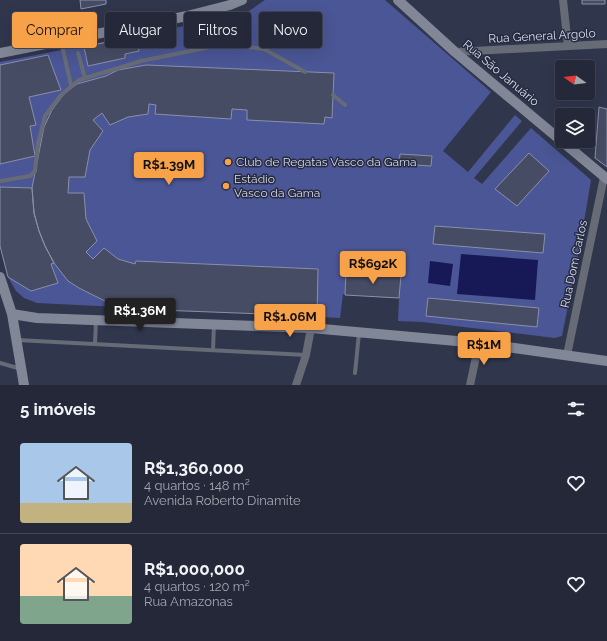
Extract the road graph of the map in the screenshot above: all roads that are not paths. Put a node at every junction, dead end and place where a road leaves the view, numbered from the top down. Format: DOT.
graph roads {
  1 [pos="242,0"];
  2 [pos="398,0"];
  3 [pos="563,0"];
  4 [pos="218,8"];
  5 [pos="219,12"];
  6 [pos="97,33"];
  7 [pos="607,44"];
  8 [pos="568,46"];
  9 [pos="251,47"];
  10 [pos="25,48"];
  11 [pos="63,48"];
  12 [pos="206,48"];
  13 [pos="78,52"];
  14 [pos="455,52"];
  15 [pos="0,53"];
  16 [pos="305,72"];
  17 [pos="85,78"];
  18 [pos="71,85"];
  19 [pos="333,95"];
  20 [pos="345,105"];
  21 [pos="606,178"];
  22 [pos="0,181"];
  23 [pos="0,277"];
  24 [pos="1,289"];
  25 [pos="12,314"];
  26 [pos="96,320"];
  27 [pos="214,324"];
  28 [pos="311,328"];
  29 [pos="359,332"];
  30 [pos="17,340"];
  31 [pos="479,343"];
  32 [pos="95,344"];
  33 [pos="213,350"];
  34 [pos="306,355"];
  35 [pos="567,355"];
  36 [pos="607,361"];
  37 [pos="0,363"];
  38 [pos="21,369"];
  39 [pos="355,373"];
  40 [pos="24,385"];
  41 [pos="296,385"];
  42 [pos="470,385"];
  1 -- 4 [label="street"];
  2 -- 14 [label="street, Rua São Januário"];
  3 -- 8 [label="street"];
  4 -- 5 [label="lane"];
  4 -- 6 [label="street"];
  7 -- 8 [label="street, Rua General Argolo"];
  8 -- 14 [label="street, Rua General Argolo"];
  9 -- 16 [label="lane"];
  10 -- 15 [label="street"];
  11 -- 18 [label="lane"];
  12 -- 17 [label="lane"];
  13 -- 17 [label="lane"];
  14 -- 21 [label="street, Rua São Januário"];
  17 -- 18 [label="lane"];
  18 -- 22 [label="lane"];
  19 -- 20 [label="lane"];
  21 -- 35 [label="street, Rua Dom Carlos"];
  23 -- 24 [label="street"];
  24 -- 25 [label="street"];
  25 -- 26 [label="street"];
  25 -- 30 [label="street"];
  26 -- 27 [label="street"];
  26 -- 32 [label="lane"];
  27 -- 28 [label="street"];
  27 -- 33 [label="lane"];
  28 -- 29 [label="street"];
  28 -- 34 [label="street"];
  29 -- 31 [label="street"];
  29 -- 39 [label="lane"];
  30 -- 32 [label="lane"];
  30 -- 38 [label="street"];
  31 -- 35 [label="street"];
  31 -- 42 [label="street"];
  32 -- 33 [label="lane"];
  33 -- 34 [label="lane"];
  34 -- 41 [label="street"];
  35 -- 36 [label="street"];
  37 -- 38 [label="lane"];
  38 -- 40 [label="street"];
}
